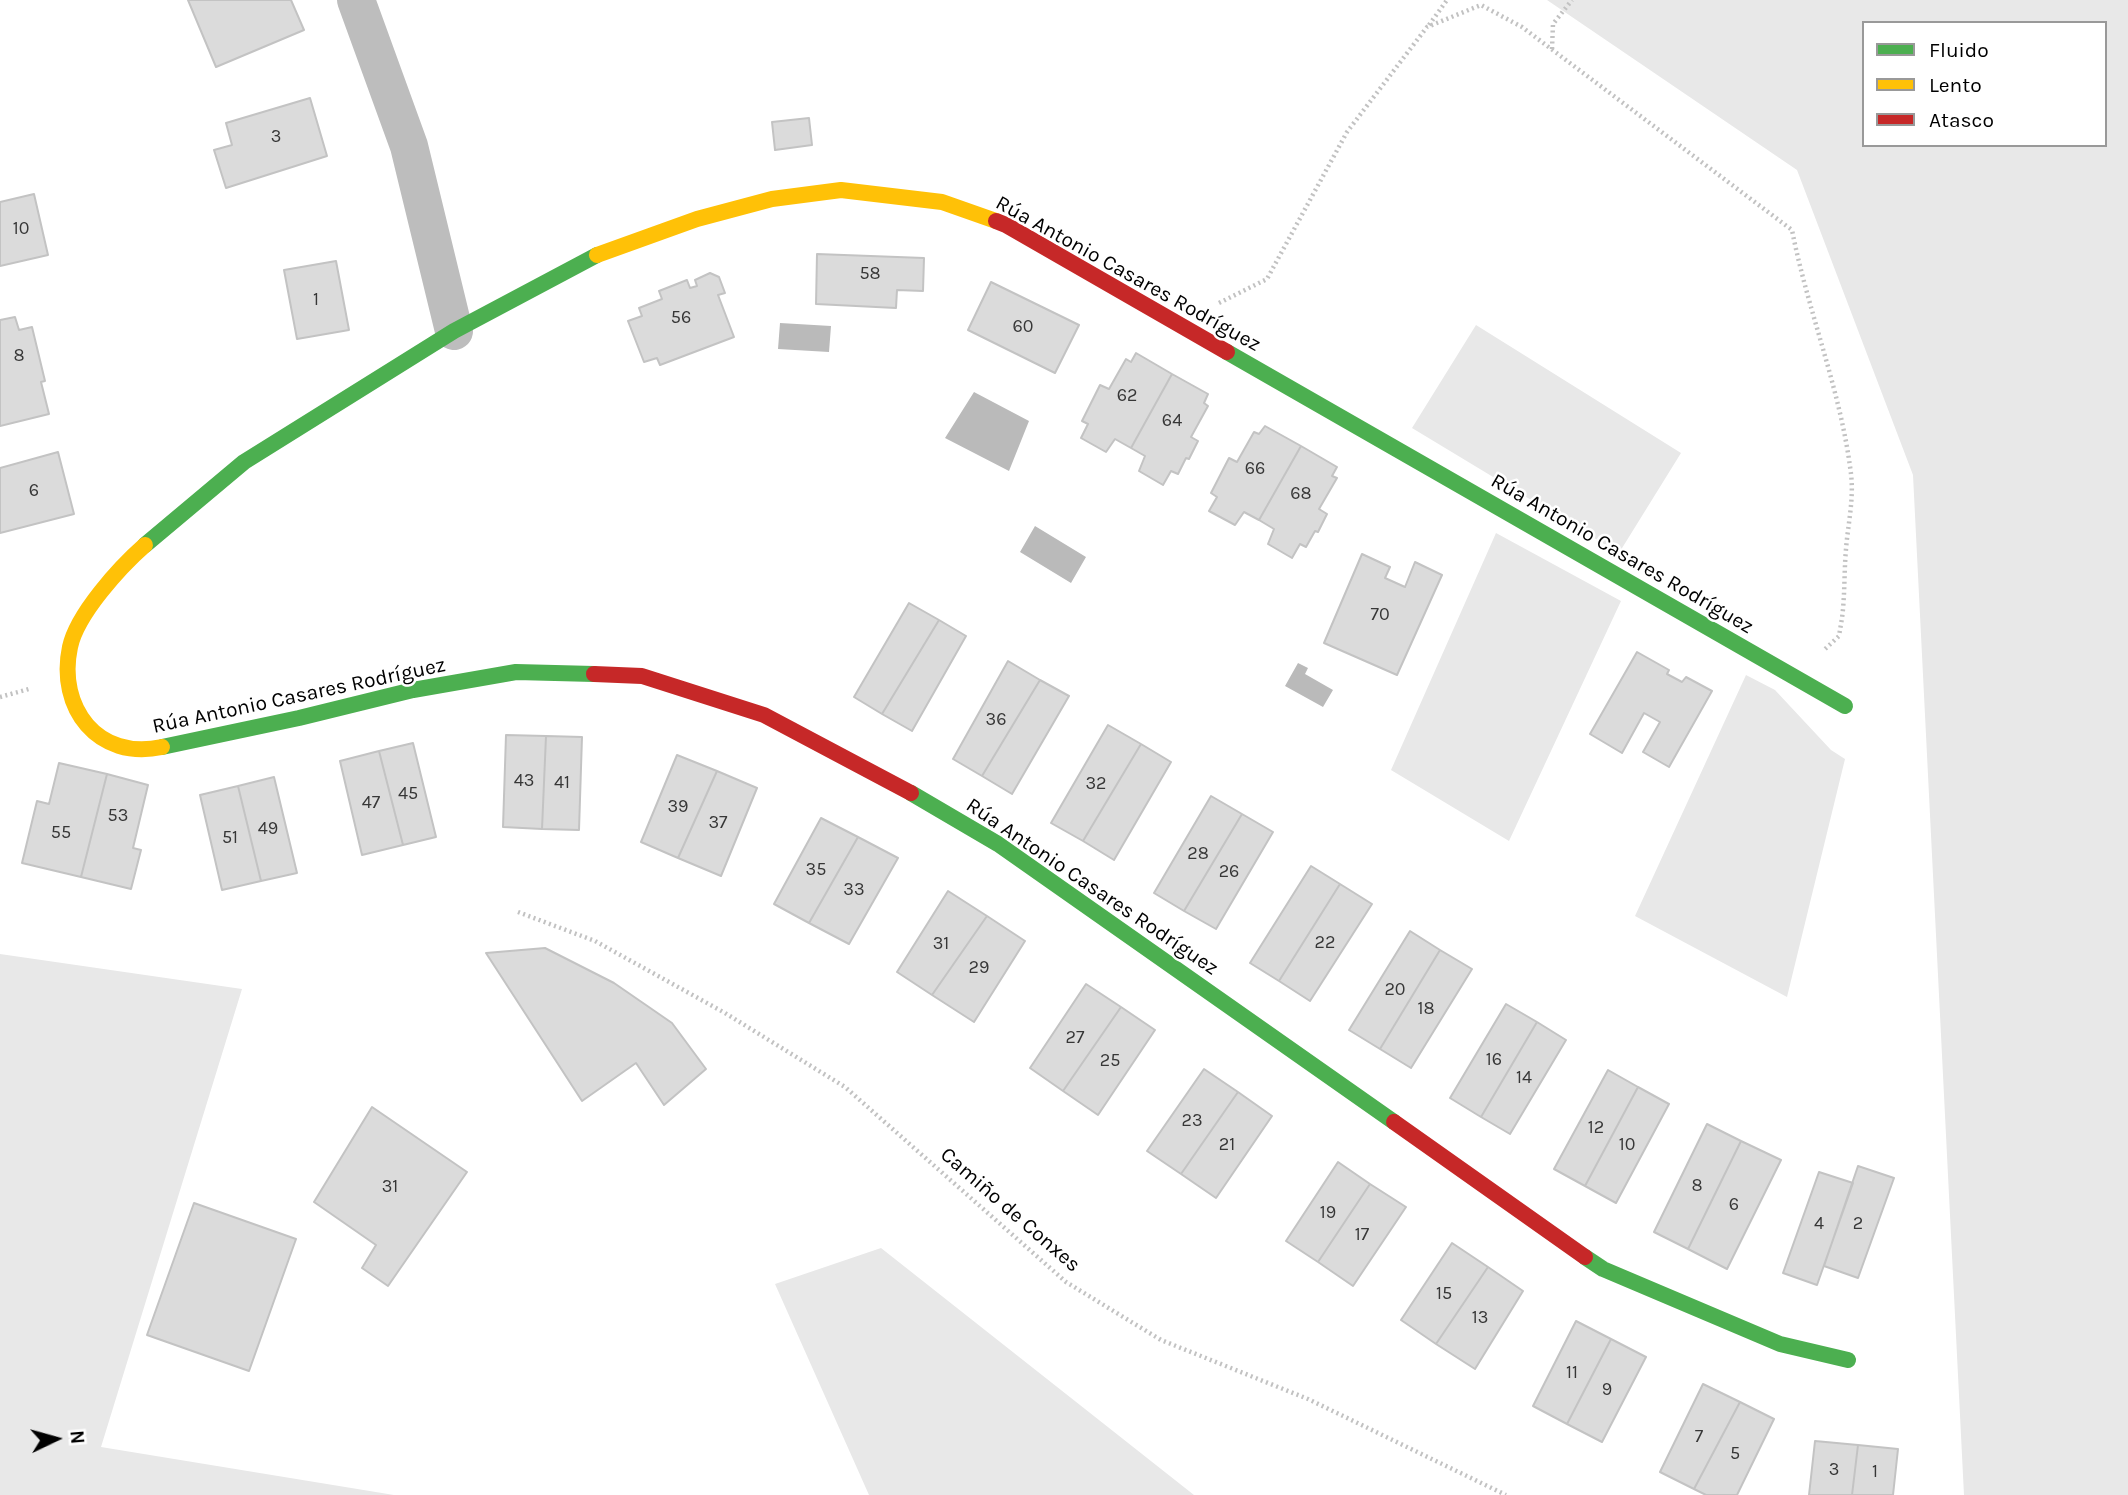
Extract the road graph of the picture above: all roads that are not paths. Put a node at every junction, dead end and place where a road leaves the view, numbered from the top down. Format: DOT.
graph roads {
  1 [pos="356,0"];
  2 [pos="454,331"];
  3 [pos="1845,706"];
  4 [pos="1848,1360"];
  1 -- 2 [label="street"];
  2 -- 3 [label="street, Rúa Antonio Casares Rodríguez"];
  2 -- 4 [label="street, Rúa Antonio Casares Rodríguez"];
}
